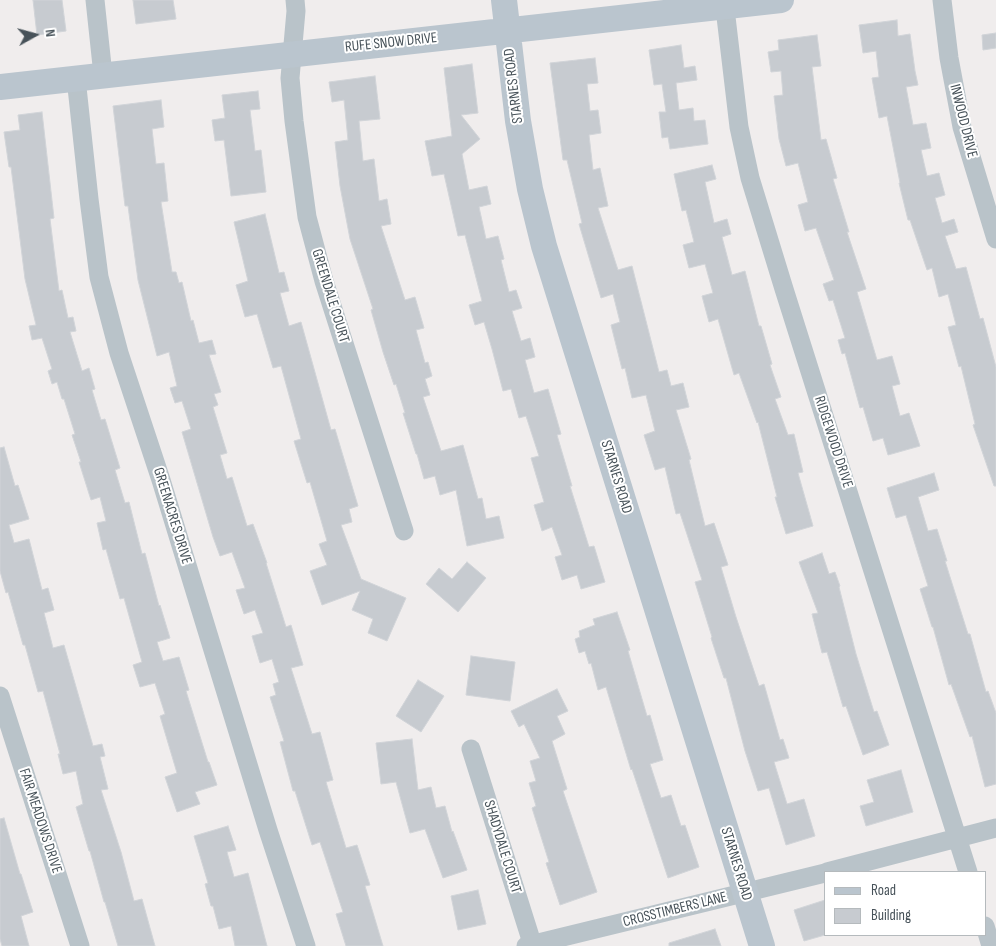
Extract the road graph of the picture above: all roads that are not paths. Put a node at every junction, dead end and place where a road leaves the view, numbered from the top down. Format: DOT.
graph roads {
  1 [pos="95,0"];
  2 [pos="295,0"];
  3 [pos="504,0"];
  4 [pos="782,0"];
  5 [pos="942,0"];
  6 [pos="724,3"];
  7 [pos="507,31"];
  8 [pos="292,54"];
  9 [pos="103,75"];
  10 [pos="76,78"];
  11 [pos="0,87"];
  12 [pos="996,239"];
  13 [pos="404,531"];
  14 [pos="0,696"];
  15 [pos="471,749"];
  16 [pos="996,828"];
  17 [pos="958,838"];
  18 [pos="830,871"];
  19 [pos="968,871"];
  20 [pos="824,873"];
  21 [pos="745,893"];
  22 [pos="986,929"];
  23 [pos="530,945"];
  24 [pos="80,946"];
  25 [pos="306,946"];
  26 [pos="762,946"];
  27 [pos="991,946"];
  1 -- 9 [label="street"];
  2 -- 8 [label="street, GREENDALE COURT"];
  3 -- 7 [label="main road, STARNES ROAD"];
  4 -- 6 [label="main road, RUFE SNOW DRIVE"];
  5 -- 12 [label="street, INWOOD DRIVE"];
  6 -- 7 [label="main road, RUFE SNOW DRIVE"];
  6 -- 17 [label="street, RIDGEWOOD DRIVE"];
  7 -- 8 [label="main road, RUFE SNOW DRIVE"];
  7 -- 21 [label="main road, STARNES ROAD"];
  8 -- 9 [label="main road, RUFE SNOW DRIVE"];
  8 -- 13 [label="street, GREENDALE COURT"];
  9 -- 10 [label="main road, RUFE SNOW DRIVE"];
  10 -- 11 [label="main road, RUFE SNOW DRIVE"];
  10 -- 25 [label="street, GREENACRES DRIVE"];
  14 -- 24 [label="street, FAIR MEADOWS DRIVE"];
  15 -- 23 [label="street, SHADYDALE COURT"];
  16 -- 17 [label="street, CROSSTIMBERS LANE"];
  17 -- 18 [label="street, CROSSTIMBERS LANE"];
  17 -- 19 [label="street, RIDGEWOOD DRIVE"];
  20 -- 21 [label="street, CROSSTIMBERS LANE"];
  21 -- 23 [label="street, CROSSTIMBERS LANE"];
  21 -- 26 [label="main road, STARNES ROAD"];
  22 -- 27 [label="street"];
}
